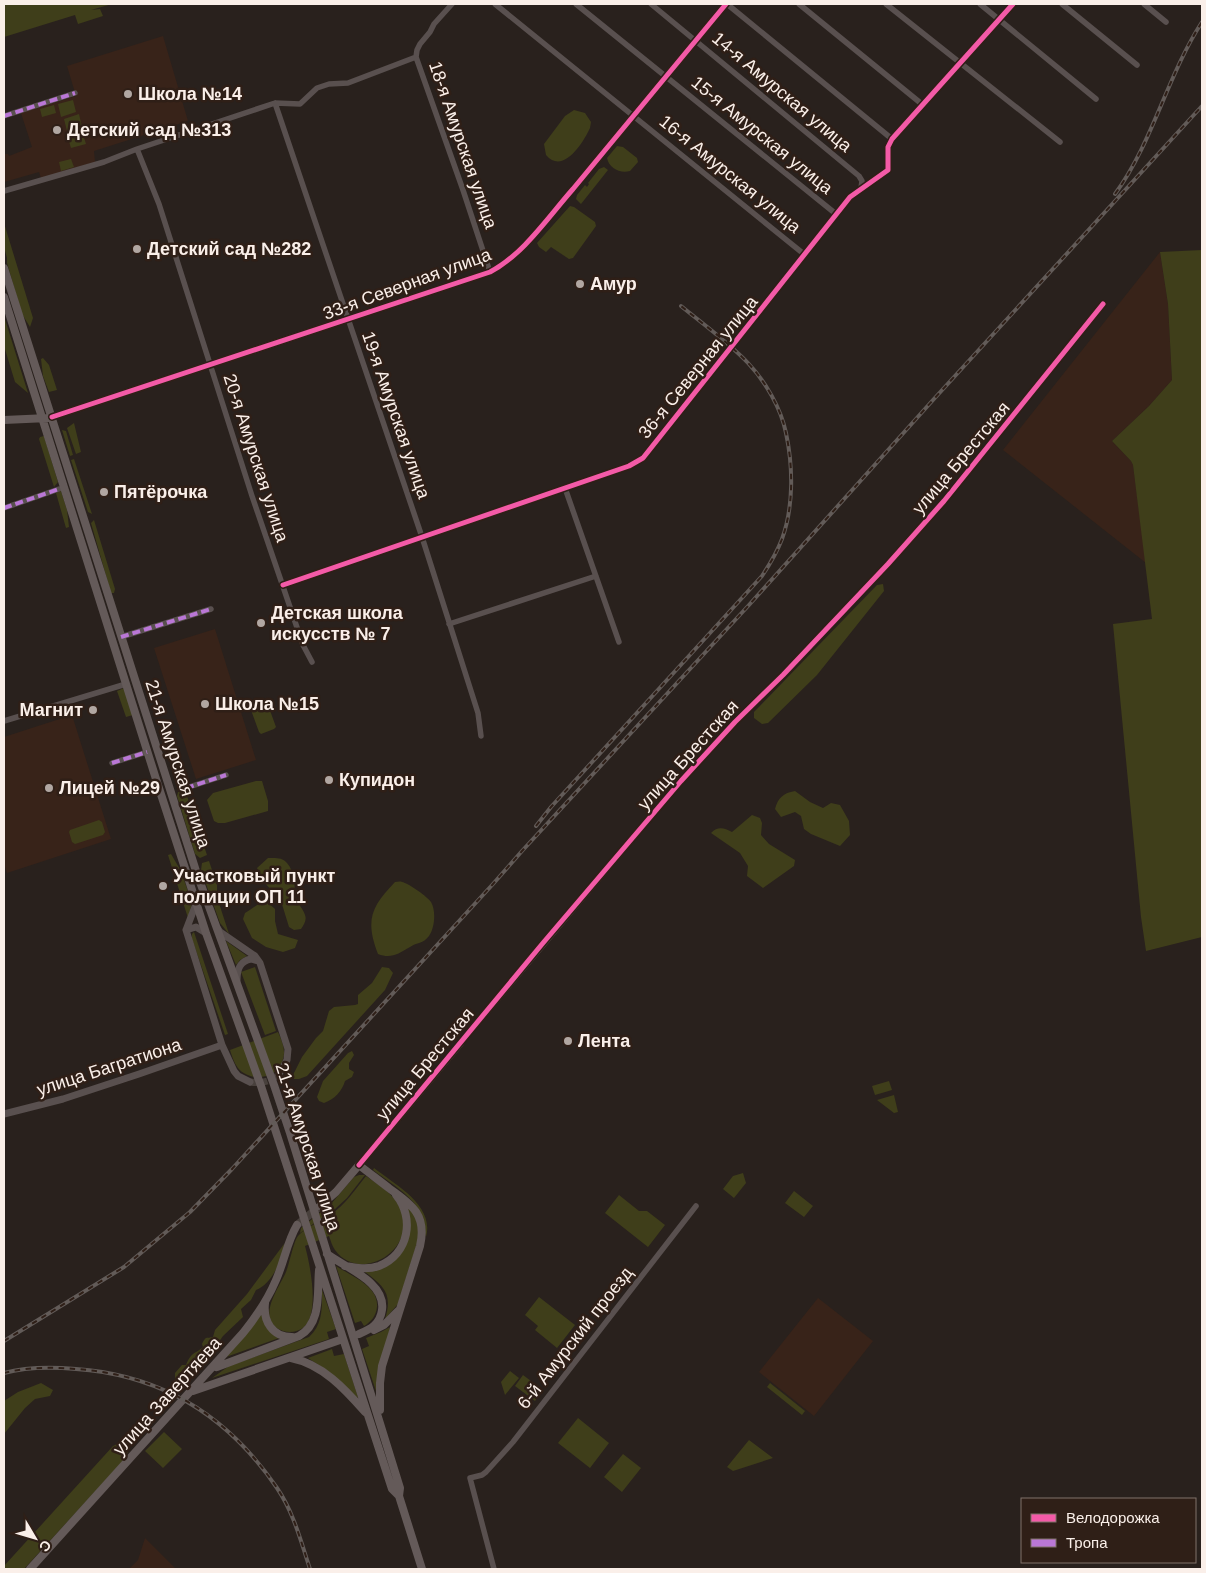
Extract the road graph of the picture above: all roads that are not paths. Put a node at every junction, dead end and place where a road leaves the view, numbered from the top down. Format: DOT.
graph roads {
  1 [pos="452,4"];
  2 [pos="495,4"];
  3 [pos="576,4"];
  4 [pos="651,4"];
  5 [pos="726,4"];
  6 [pos="799,4"];
  7 [pos="886,4"];
  8 [pos="980,4"];
  9 [pos="1013,4"];
  10 [pos="1062,4"];
  11 [pos="1144,4"];
  12 [pos="999,19"];
  13 [pos="1166,22"];
  14 [pos="696,40"];
  15 [pos="416,57"];
  16 [pos="961,63"];
  17 [pos="1137,65"];
  18 [pos="665,77"];
  19 [pos="75,93"];
  20 [pos="1096,99"];
  21 [pos="275,103"];
  22 [pos="923,105"];
  23 [pos="634,115"];
  24 [pos="4,116"];
  25 [pos="892,140"];
  26 [pos="1060,142"];
  27 [pos="137,149"];
  28 [pos="861,188"];
  29 [pos="4,191"];
  30 [pos="836,214"];
  31 [pos="805,255"];
  32 [pos="4,268"];
  33 [pos="490,272"];
  34 [pos="4,297"];
  35 [pos="1104,304"];
  36 [pos="349,319"];
  37 [pos="211,366"];
  38 [pos="52,417"];
  39 [pos="4,420"];
  40 [pos="43,420"];
  41 [pos="73,485"];
  42 [pos="565,488"];
  43 [pos="62,489"];
  44 [pos="4,508"];
  45 [pos="422,537"];
  46 [pos="596,576"];
  47 [pos="283,585"];
  48 [pos="211,608"];
  49 [pos="449,624"];
  50 [pos="121,637"];
  51 [pos="619,642"];
  52 [pos="312,662"];
  53 [pos="135,682"];
  54 [pos="126,684"];
  55 [pos="4,721"];
  56 [pos="481,736"];
  57 [pos="147,752"];
  58 [pos="112,763"];
  59 [pos="226,775"];
  60 [pos="186,788"];
  61 [pos="196,904"];
  62 [pos="214,922"];
  63 [pos="186,930"];
  64 [pos="206,933"];
  65 [pos="260,963"];
  66 [pos="237,983"];
  67 [pos="460,1044"];
  68 [pos="222,1045"];
  69 [pos="279,1074"];
  70 [pos="250,1082"];
  71 [pos="4,1114"];
  72 [pos="359,1165"];
  73 [pos="391,1189"];
  74 [pos="320,1206"];
  75 [pos="696,1206"];
  76 [pos="297,1226"];
  77 [pos="327,1254"];
  78 [pos="319,1266"];
  79 [pos="345,1266"];
  80 [pos="265,1302"];
  81 [pos="400,1308"];
  82 [pos="294,1337"];
  83 [pos="340,1340"];
  84 [pos="290,1357"];
  85 [pos="206,1374"];
  86 [pos="212,1384"];
  87 [pos="189,1393"];
  88 [pos="378,1415"];
  89 [pos="369,1416"];
  90 [pos="399,1496"];
  91 [pos="30,1569"];
  92 [pos="422,1569"];
  93 [pos="494,1569"];
  1 -- 15 [label="street"];
  2 -- 23 [label="street, 16-я Амурская улица"];
  3 -- 18 [label="street, 15-я Амурская улица"];
  4 -- 14 [label="street, 14-я Амурская улица"];
  5 -- 14 [label="street, 33-я Северная улица"];
  5 -- 25 [label="street"];
  6 -- 22 [label="street"];
  7 -- 16 [label="street"];
  8 -- 12 [label="street"];
  9 -- 12 [label="street"];
  10 -- 17 [label="street"];
  11 -- 13 [label="street"];
  12 -- 16 [label="street"];
  12 -- 20 [label="street"];
  14 -- 18 [label="street, 33-я Северная улица"];
  14 -- 28 [label="street, 14-я Амурская улица"];
  15 -- 21 [label="street"];
  15 -- 33 [label="street, 18-я Амурская улица"];
  16 -- 22 [label="street"];
  16 -- 26 [label="street"];
  18 -- 23 [label="street, 33-я Северная улица"];
  18 -- 30 [label="street, 15-я Амурская улица"];
  19 -- 24 [label="street"];
  21 -- 27 [label="street"];
  21 -- 36 [label="street, 19-я Амурская улица"];
  22 -- 25 [label="street"];
  23 -- 31 [label="street, 16-я Амурская улица"];
  23 -- 33 [label="street, 33-я Северная улица"];
  25 -- 28 [label="street, 36-я Северная улица"];
  27 -- 29 [label="street"];
  27 -- 37 [label="street, 20-я Амурская улица"];
  28 -- 30 [label="street, 36-я Северная улица"];
  30 -- 31 [label="street, 36-я Северная улица"];
  31 -- 42 [label="street, 36-я Северная улица"];
  32 -- 38 [label="main road, 21-я Амурская улица"];
  33 -- 36 [label="street, 33-я Северная улица"];
  34 -- 40 [label="main road, 21-я Амурская улица"];
  35 -- 67 [label="street, улица Брестская"];
  36 -- 37 [label="street, 33-я Северная улица"];
  36 -- 45 [label="street, 19-я Амурская улица"];
  37 -- 38 [label="street, 33-я Северная улица"];
  37 -- 47 [label="street, 20-я Амурская улица"];
  38 -- 40 [label="main road"];
  38 -- 41 [label="main road, 21-я Амурская улица"];
  39 -- 40 [label="main road"];
  40 -- 43 [label="main road, 21-я Амурская улица"];
  41 -- 43 [label="main road"];
  41 -- 50 [label="main road, 21-я Амурская улица"];
  42 -- 45 [label="street, 36-я Северная улица"];
  42 -- 46 [label="street"];
  43 -- 44 [label="street"];
  43 -- 54 [label="main road, 21-я Амурская улица"];
  45 -- 47 [label="street, 36-я Северная улица"];
  45 -- 49 [label="street, 19-я Амурская улица"];
  46 -- 49 [label="street"];
  46 -- 51 [label="street"];
  47 -- 52 [label="street, 20-я Амурская улица"];
  48 -- 50 [label="street"];
  49 -- 56 [label="street, 19-я Амурская улица"];
  50 -- 53 [label="main road, 21-я Амурская улица"];
  53 -- 54 [label="main road"];
  53 -- 62 [label="main road, 21-я Амурская улица"];
  54 -- 55 [label="street"];
  54 -- 57 [label="main road, 21-я Амурская улица"];
  57 -- 58 [label="street"];
  57 -- 61 [label="main road, 21-я Амурская улица"];
  59 -- 60 [label="street"];
  61 -- 63 [label="street"];
  61 -- 64 [label="main road, 21-я Амурская улица"];
  62 -- 65 [label="street"];
  62 -- 66 [label="main road, 21-я Амурская улица"];
  63 -- 64 [label="street"];
  63 -- 68 [label="street"];
  64 -- 78 [label="main road, 21-я Амурская улица"];
  65 -- 66 [label="street"];
  65 -- 69 [label="street"];
  66 -- 77 [label="main road, 21-я Амурская улица"];
  67 -- 72 [label="street, улица Брестская"];
  68 -- 70 [label="street"];
  68 -- 71 [label="street, улица Багратиона"];
  72 -- 73 [label="main road"];
  72 -- 74 [label="main road"];
  73 -- 79 [label="main road"];
  73 -- 81 [label="main road"];
  75 -- 93 [label="street, 6-й Амурский проезд"];
  76 -- 80 [label="main road, улица Завертяева"];
  77 -- 79 [label="main road"];
  77 -- 88 [label="main road, 21-я Амурская улица"];
  78 -- 82 [label="main road"];
  78 -- 89 [label="main road, 21-я Амурская улица"];
  79 -- 81 [label="main road"];
  80 -- 82 [label="main road"];
  80 -- 85 [label="main road, улица Завертяева"];
  81 -- 88 [label="main road"];
  82 -- 85 [label="main road"];
  83 -- 84 [label="main road"];
  84 -- 86 [label="main road"];
  84 -- 89 [label="main road"];
  85 -- 86 [label="main road"];
  85 -- 87 [label="main road, улица Завертяева"];
  86 -- 87 [label="main road"];
  87 -- 91 [label="main road, улица Завертяева"];
  88 -- 90 [label="main road, 21-я Амурская улица"];
  89 -- 90 [label="main road, 21-я Амурская улица"];
  90 -- 92 [label="main road, 21-я Амурская улица"];
}
